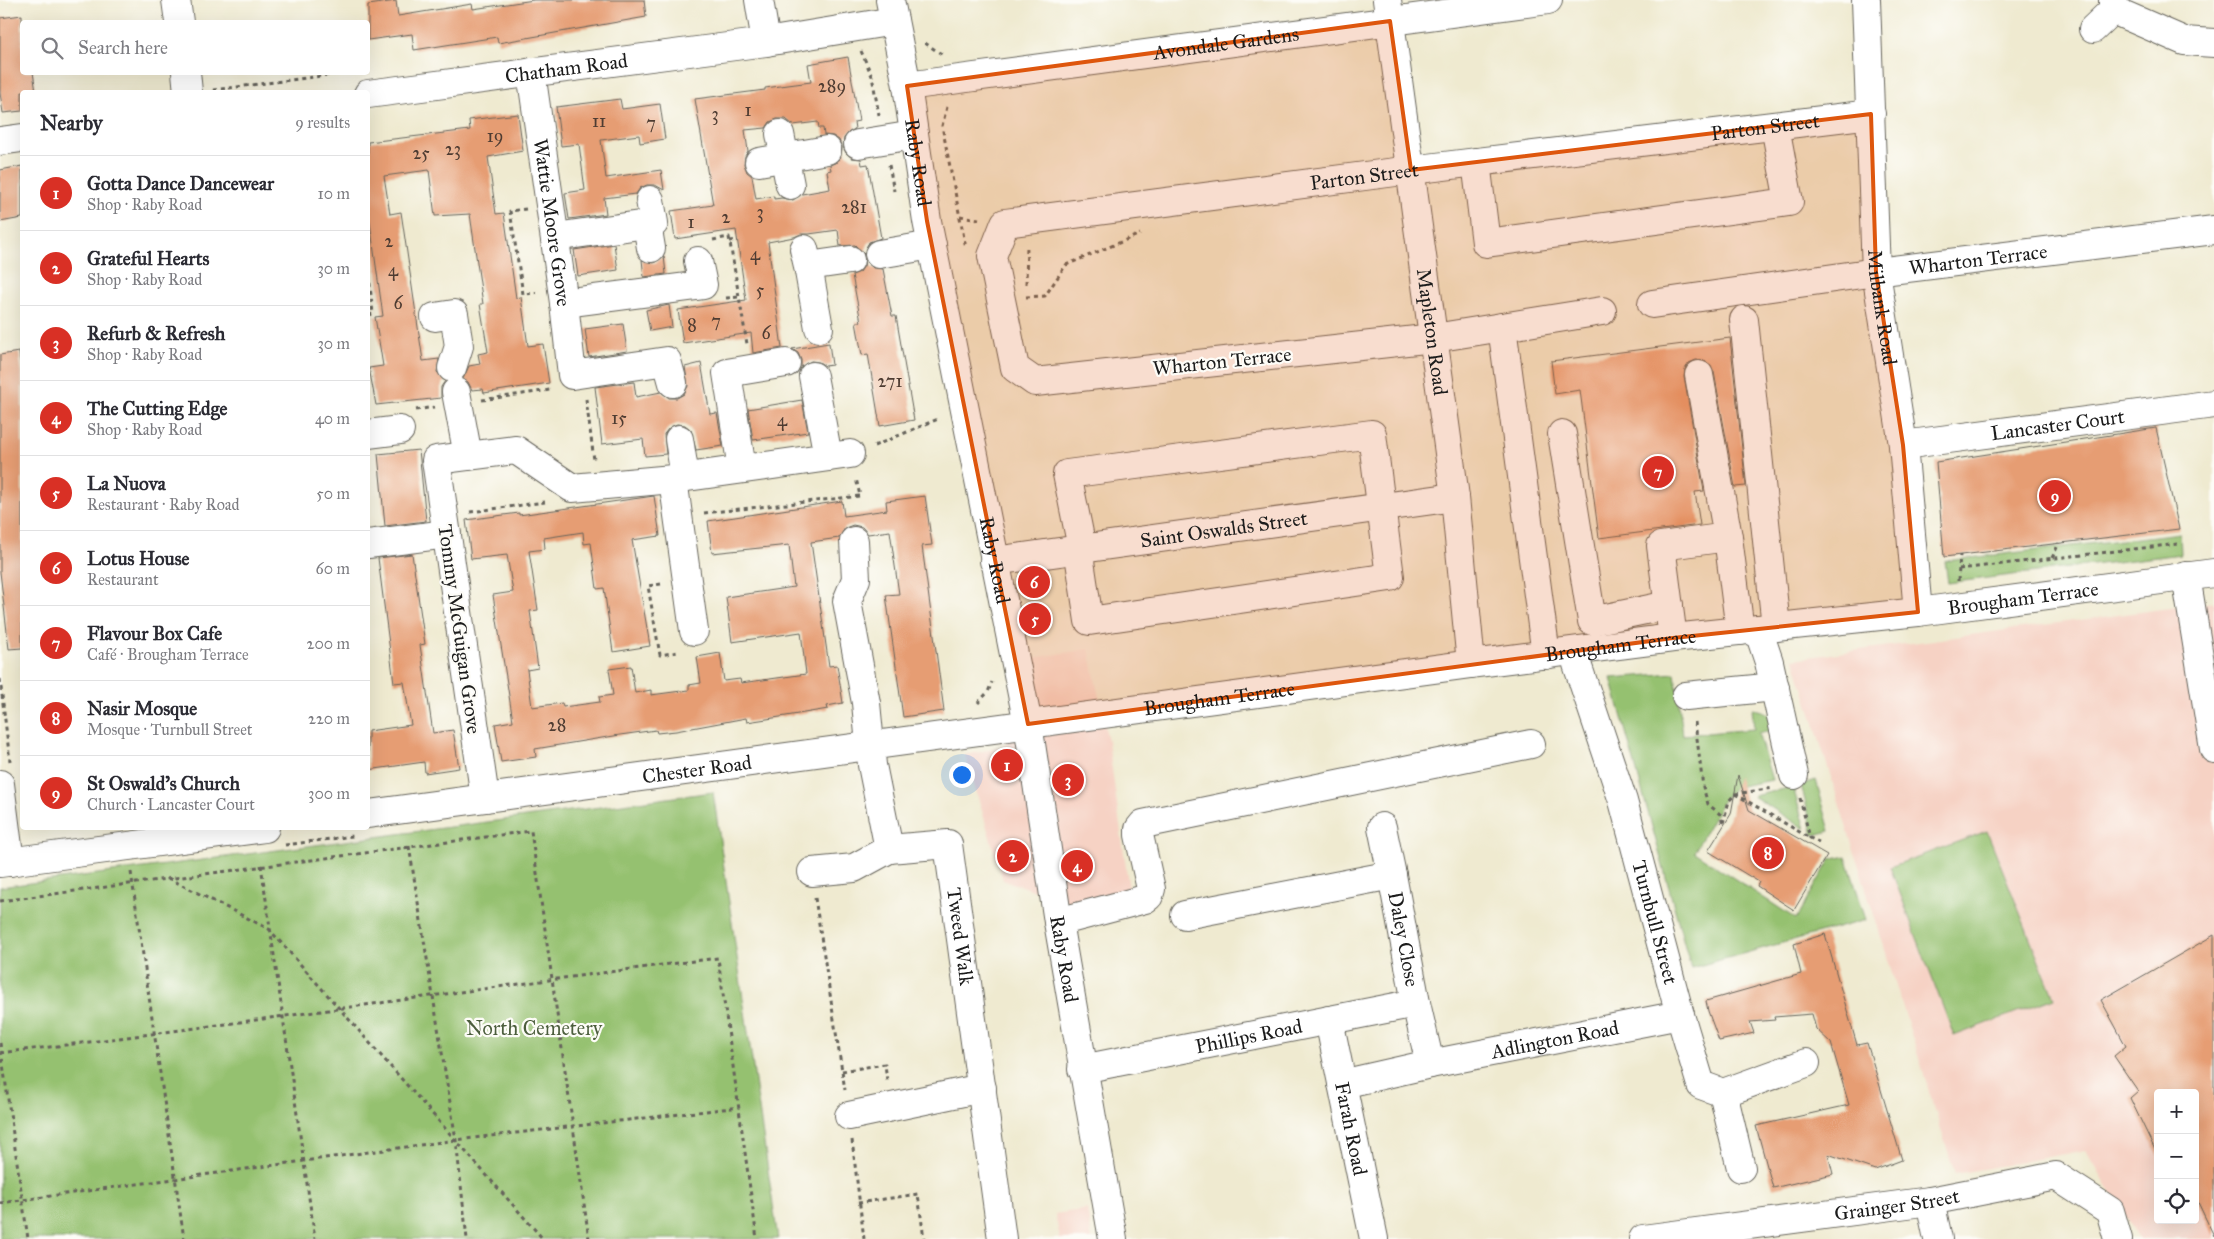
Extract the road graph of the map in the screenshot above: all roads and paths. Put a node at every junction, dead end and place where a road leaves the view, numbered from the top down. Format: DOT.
graph roads {
  1 [pos="176,0"];
  2 [pos="759,0"];
  3 [pos="1548,0"];
  4 [pos="1866,0"];
  5 [pos="2113,5"];
  6 [pos="1388,10"];
  7 [pos="892,11"];
  8 [pos="179,20"];
  9 [pos="2093,29"];
  10 [pos="922,41"];
  11 [pos="766,42"];
  12 [pos="2214,43"];
  13 [pos="860,48"];
  14 [pos="949,58"];
  15 [pos="532,72"];
  16 [pos="188,75"];
  17 [pos="329,75"];
  18 [pos="907,86"];
  19 [pos="196,90"];
  20 [pos="212,90"];
  21 [pos="370,94"];
  22 [pos="1872,114"];
  23 [pos="1775,126"];
  24 [pos="914,135"];
  25 [pos="20,138"];
  26 [pos="0,141"];
  27 [pos="871,142"];
  28 [pos="827,150"];
  29 [pos="1476,162"];
  30 [pos="1411,170"];
  31 [pos="790,185"];
  32 [pos="895,196"];
  33 [pos="1151,204"];
  34 [pos="649,224"];
  35 [pos="2214,230"];
  36 [pos="555,237"];
  37 [pos="738,240"];
  38 [pos="730,241"];
  39 [pos="932,245"];
  40 [pos="880,254"];
  41 [pos="850,260"];
  42 [pos="698,261"];
  43 [pos="1876,272"];
  44 [pos="370,286"];
  45 [pos="739,296"];
  46 [pos="1026,297"];
  47 [pos="564,303"];
  48 [pos="1652,304"];
  49 [pos="1602,311"];
  50 [pos="455,314"];
  51 [pos="370,315"];
  52 [pos="1744,320"];
  53 [pos="1502,327"];
  54 [pos="819,328"];
  55 [pos="1434,338"];
  56 [pos="748,352"];
  57 [pos="665,362"];
  58 [pos="786,363"];
  59 [pos="1015,368"];
  60 [pos="1698,375"];
  61 [pos="813,376"];
  62 [pos="579,386"];
  63 [pos="2214,404"];
  64 [pos="936,410"];
  65 [pos="938,419"];
  66 [pos="940,429"];
  67 [pos="400,430"];
  68 [pos="370,434"];
  69 [pos="1562,434"];
  70 [pos="679,439"];
  71 [pos="1903,445"];
  72 [pos="839,455"];
  73 [pos="468,456"];
  74 [pos="742,469"];
  75 [pos="595,470"];
  76 [pos="679,478"];
  77 [pos="1455,497"];
  78 [pos="552,502"];
  79 [pos="1379,507"];
  80 [pos="468,512"];
  81 [pos="701,513"];
  82 [pos="447,534"];
  83 [pos="1728,537"];
  84 [pos="854,541"];
  85 [pos="2060,543"];
  86 [pos="370,544"];
  87 [pos="2178,544"];
  88 [pos="1080,548"];
  89 [pos="1960,555"];
  90 [pos="2051,558"];
  91 [pos="994,561"];
  92 [pos="1960,570"];
  93 [pos="2214,573"];
  94 [pos="2186,576"];
  95 [pos="664,583"];
  96 [pos="1957,585"];
  97 [pos="1669,604"];
  98 [pos="1918,612"];
  99 [pos="1758,629"];
  100 [pos="1673,638"];
  101 [pos="686,641"];
  102 [pos="1546,655"];
  103 [pos="1471,664"];
  104 [pos="1577,664"];
  105 [pos="992,680"];
  106 [pos="1775,687"];
  107 [pos="1690,696"];
  108 [pos="973,706"];
  109 [pos="1028,724"];
  110 [pos="1531,744"];
  111 [pos="870,746"];
  112 [pos="2214,749"];
  113 [pos="1795,779"];
  114 [pos="0,784"];
  115 [pos="1735,794"];
  116 [pos="485,798"];
  117 [pos="370,814"];
  118 [pos="1382,827"];
  119 [pos="232,830"];
  120 [pos="149,835"];
  121 [pos="1810,838"];
  122 [pos="1819,842"];
  123 [pos="409,846"];
  124 [pos="888,849"];
  125 [pos="5,863"];
  126 [pos="262,865"];
  127 [pos="131,869"];
  128 [pos="812,872"];
  129 [pos="1392,875"];
  130 [pos="166,878"];
  131 [pos="132,883"];
  132 [pos="0,901"];
  133 [pos="1185,915"];
  134 [pos="1058,922"];
  135 [pos="269,929"];
  136 [pos="552,979"];
  137 [pos="433,996"];
  138 [pos="1416,1003"];
  139 [pos="341,1010"];
  140 [pos="1680,1015"];
  141 [pos="283,1017"];
  142 [pos="1329,1020"];
  143 [pos="154,1034"];
  144 [pos="0,1043"];
  145 [pos="1,1053"];
  146 [pos="1806,1063"];
  147 [pos="1430,1064"];
  148 [pos="1082,1070"];
  149 [pos="842,1071"];
  150 [pos="1342,1084"];
  151 [pos="982,1088"];
  152 [pos="889,1090"];
  153 [pos="1723,1093"];
  154 [pos="740,1107"];
  155 [pos="849,1116"];
  156 [pos="573,1126"];
  157 [pos="456,1140"];
  158 [pos="305,1162"];
  159 [pos="1741,1168"];
  160 [pos="175,1179"];
  161 [pos="22,1200"];
  162 [pos="1930,1201"];
  163 [pos="0,1203"];
  164 [pos="858,1203"];
  165 [pos="28,1239"];
  166 [pos="184,1239"];
  167 [pos="315,1239"];
  168 [pos="467,1239"];
  169 [pos="543,1239"];
  170 [pos="589,1239"];
  171 [pos="757,1239"];
  172 [pos="864,1239"];
  173 [pos="924,1239"];
  174 [pos="1002,1239"];
  175 [pos="1113,1239"];
  176 [pos="1374,1239"];
  177 [pos="1643,1239"];
  178 [pos="1938,1239"];
  179 [pos="2118,1239"];
  1 -- 8 [label="street"];
  2 -- 11 [label="street"];
  3 -- 6 [label="street, Avondale Gardens"];
  4 -- 22 [label="street, Milbank Road"];
  5 -- 9 [label="street"];
  5 -- 12 [label="street"];
  6 -- 18 [label="street, Avondale Gardens"];
  6 -- 30 [label="street, Mapleton Road"];
  7 -- 11 [label="street, Chatham Road"];
  7 -- 18 [label="street, Raby Road"];
  10 -- 14 [label="path"];
  11 -- 15 [label="street, Chatham Road"];
  13 -- 27 [label="path"];
  15 -- 21 [label="street, Chatham Road"];
  15 -- 36 [label="street, Wattie Moore Grove"];
  16 -- 19 [label="street"];
  17 -- 20 [label="path"];
  18 -- 24 [label="street, Raby Road"];
  22 -- 23 [label="street, Parton Street"];
  22 -- 43 [label="street, Milbank Road"];
  23 -- 29 [label="street, Parton Street"];
  23 -- 29 [label="street"];
  24 -- 27 [label="street"];
  24 -- 39 [label="street, Raby Road"];
  25 -- 26 [label="street"];
  27 -- 32 [label="path"];
  28 -- 31 [label="street"];
  29 -- 30 [label="street, Parton Street"];
  30 -- 33 [label="street, Parton Street"];
  30 -- 55 [label="street, Mapleton Road"];
  33 -- 46 [label="path"];
  33 -- 59 [label="street, Parton Street"];
  34 -- 36 [label="street"];
  35 -- 43 [label="street, Wharton Terrace"];
  36 -- 47 [label="street, Wattie Moore Grove"];
  37 -- 38 [label="path"];
  39 -- 40 [label="street"];
  39 -- 91 [label="street, Raby Road"];
  41 -- 54 [label="street"];
  42 -- 47 [label="street"];
  43 -- 48 [label="street, Wharton Terrace"];
  43 -- 71 [label="street, Milbank Road"];
  44 -- 51 [label="path"];
  45 -- 56 [label="path"];
  47 -- 62 [label="street, Wattie Moore Grove"];
  49 -- 53 [label="street, Wharton Terrace"];
  50 -- 73 [label="street"];
  52 -- 99 [label="street"];
  53 -- 55 [label="street, Wharton Terrace"];
  53 -- 102 [label="street"];
  55 -- 59 [label="street, Wharton Terrace"];
  55 -- 77 [label="street, Mapleton Road"];
  57 -- 62 [label="street"];
  58 -- 74 [label="street"];
  60 -- 83 [label="street"];
  61 -- 72 [label="street"];
  62 -- 75 [label="path"];
  63 -- 71 [label="street, Lancaster Court"];
  64 -- 65 [label="path"];
  65 -- 66 [label="path"];
  65 -- 72 [label="path"];
  67 -- 68 [label="street"];
  69 -- 97 [label="street"];
  70 -- 76 [label="street"];
  71 -- 98 [label="street, Milbank Road"];
  72 -- 74 [label="street"];
  72 -- 81 [label="path"];
  73 -- 76 [label="street"];
  73 -- 82 [label="street, Tommy McGuigan Grove"];
  74 -- 76 [label="street"];
  76 -- 101 [label="street"];
  77 -- 79 [label="street, Saint Oswalds Street"];
  77 -- 103 [label="street, Mapleton Road"];
  78 -- 80 [label="path"];
  79 -- 88 [label="street, Saint Oswalds Street"];
  79 -- 88 [label="street"];
  79 -- 88 [label="street"];
  82 -- 86 [label="street"];
  82 -- 116 [label="street, Tommy McGuigan Grove"];
  83 -- 97 [label="street"];
  83 -- 99 [label="street"];
  84 -- 111 [label="street"];
  85 -- 90 [label="path"];
  87 -- 90 [label="path"];
  88 -- 91 [label="street, Saint Oswalds Street"];
  89 -- 92 [label="path"];
  90 -- 92 [label="path"];
  91 -- 109 [label="street, Raby Road"];
  92 -- 96 [label="path"];
  93 -- 94 [label="street, Brougham Terrace"];
  94 -- 98 [label="street, Brougham Terrace"];
  94 -- 112 [label="street"];
  95 -- 101 [label="path"];
  97 -- 100 [label="street"];
  98 -- 99 [label="street, Brougham Terrace"];
  99 -- 100 [label="street, Brougham Terrace"];
  99 -- 106 [label="street"];
  100 -- 102 [label="street, Brougham Terrace"];
  102 -- 103 [label="street, Brougham Terrace"];
  103 -- 109 [label="street, Brougham Terrace"];
  104 -- 140 [label="street, Turnbull Street"];
  105 -- 108 [label="path"];
  106 -- 107 [label="street"];
  106 -- 113 [label="street"];
  107 -- 115 [label="path"];
  109 -- 111 [label="street, Chester Road"];
  109 -- 134 [label="street, Raby Road"];
  110 -- 134 [label="street"];
  111 -- 116 [label="street, Chester Road"];
  111 -- 124 [label="street"];
  113 -- 115 [label="path"];
  113 -- 121 [label="path"];
  114 -- 125 [label="street"];
  115 -- 121 [label="path"];
  116 -- 117 [label="street, Chester Road"];
  118 -- 129 [label="street, Daley Close"];
  119 -- 120 [label="street"];
  120 -- 125 [label="street"];
  121 -- 122 [label="path"];
  123 -- 126 [label="path"];
  123 -- 136 [label="path"];
  123 -- 137 [label="path"];
  124 -- 128 [label="street, Tweed Walk"];
  124 -- 151 [label="street, Tweed Walk"];
  126 -- 130 [label="path"];
  126 -- 135 [label="path"];
  127 -- 131 [label="path"];
  128 -- 149 [label="path"];
  129 -- 133 [label="street, Daley Close"];
  129 -- 138 [label="street, Daley Close"];
  130 -- 131 [label="path"];
  130 -- 135 [label="path"];
  131 -- 132 [label="path"];
  131 -- 143 [label="path"];
  134 -- 148 [label="street, Raby Road"];
  135 -- 139 [label="path"];
  135 -- 141 [label="path"];
  136 -- 137 [label="path"];
  136 -- 154 [label="path"];
  136 -- 156 [label="path"];
  137 -- 139 [label="path"];
  137 -- 157 [label="path"];
  138 -- 142 [label="street, Phillips Road"];
  138 -- 147 [label="street"];
  139 -- 141 [label="path"];
  139 -- 157 [label="path"];
  140 -- 147 [label="street, Adlington Road"];
  140 -- 153 [label="street, Turnbull Street"];
  141 -- 143 [label="path"];
  141 -- 158 [label="path"];
  142 -- 148 [label="street, Phillips Road"];
  142 -- 150 [label="street, Farah Road"];
  143 -- 145 [label="path"];
  143 -- 160 [label="path"];
  144 -- 145 [label="path"];
  145 -- 161 [label="path"];
  146 -- 153 [label="street"];
  147 -- 150 [label="street, Adlington Road"];
  148 -- 175 [label="street, Raby Road"];
  149 -- 152 [label="path"];
  149 -- 155 [label="path"];
  150 -- 176 [label="street, Farah Road"];
  151 -- 155 [label="street"];
  151 -- 174 [label="street, Tweed Walk"];
  153 -- 159 [label="street"];
  154 -- 156 [label="path"];
  154 -- 171 [label="path"];
  155 -- 164 [label="path"];
  156 -- 157 [label="path"];
  156 -- 170 [label="path"];
  157 -- 158 [label="path"];
  157 -- 168 [label="path"];
  157 -- 169 [label="path"];
  158 -- 160 [label="path"];
  158 -- 167 [label="path"];
  160 -- 161 [label="path"];
  160 -- 166 [label="path"];
  161 -- 163 [label="path"];
  161 -- 165 [label="path"];
  162 -- 177 [label="street, Grainger Street"];
  162 -- 178 [label="street"];
  162 -- 179 [label="street, Grainger Street"];
  164 -- 172 [label="path"];
  164 -- 173 [label="path"];
}
